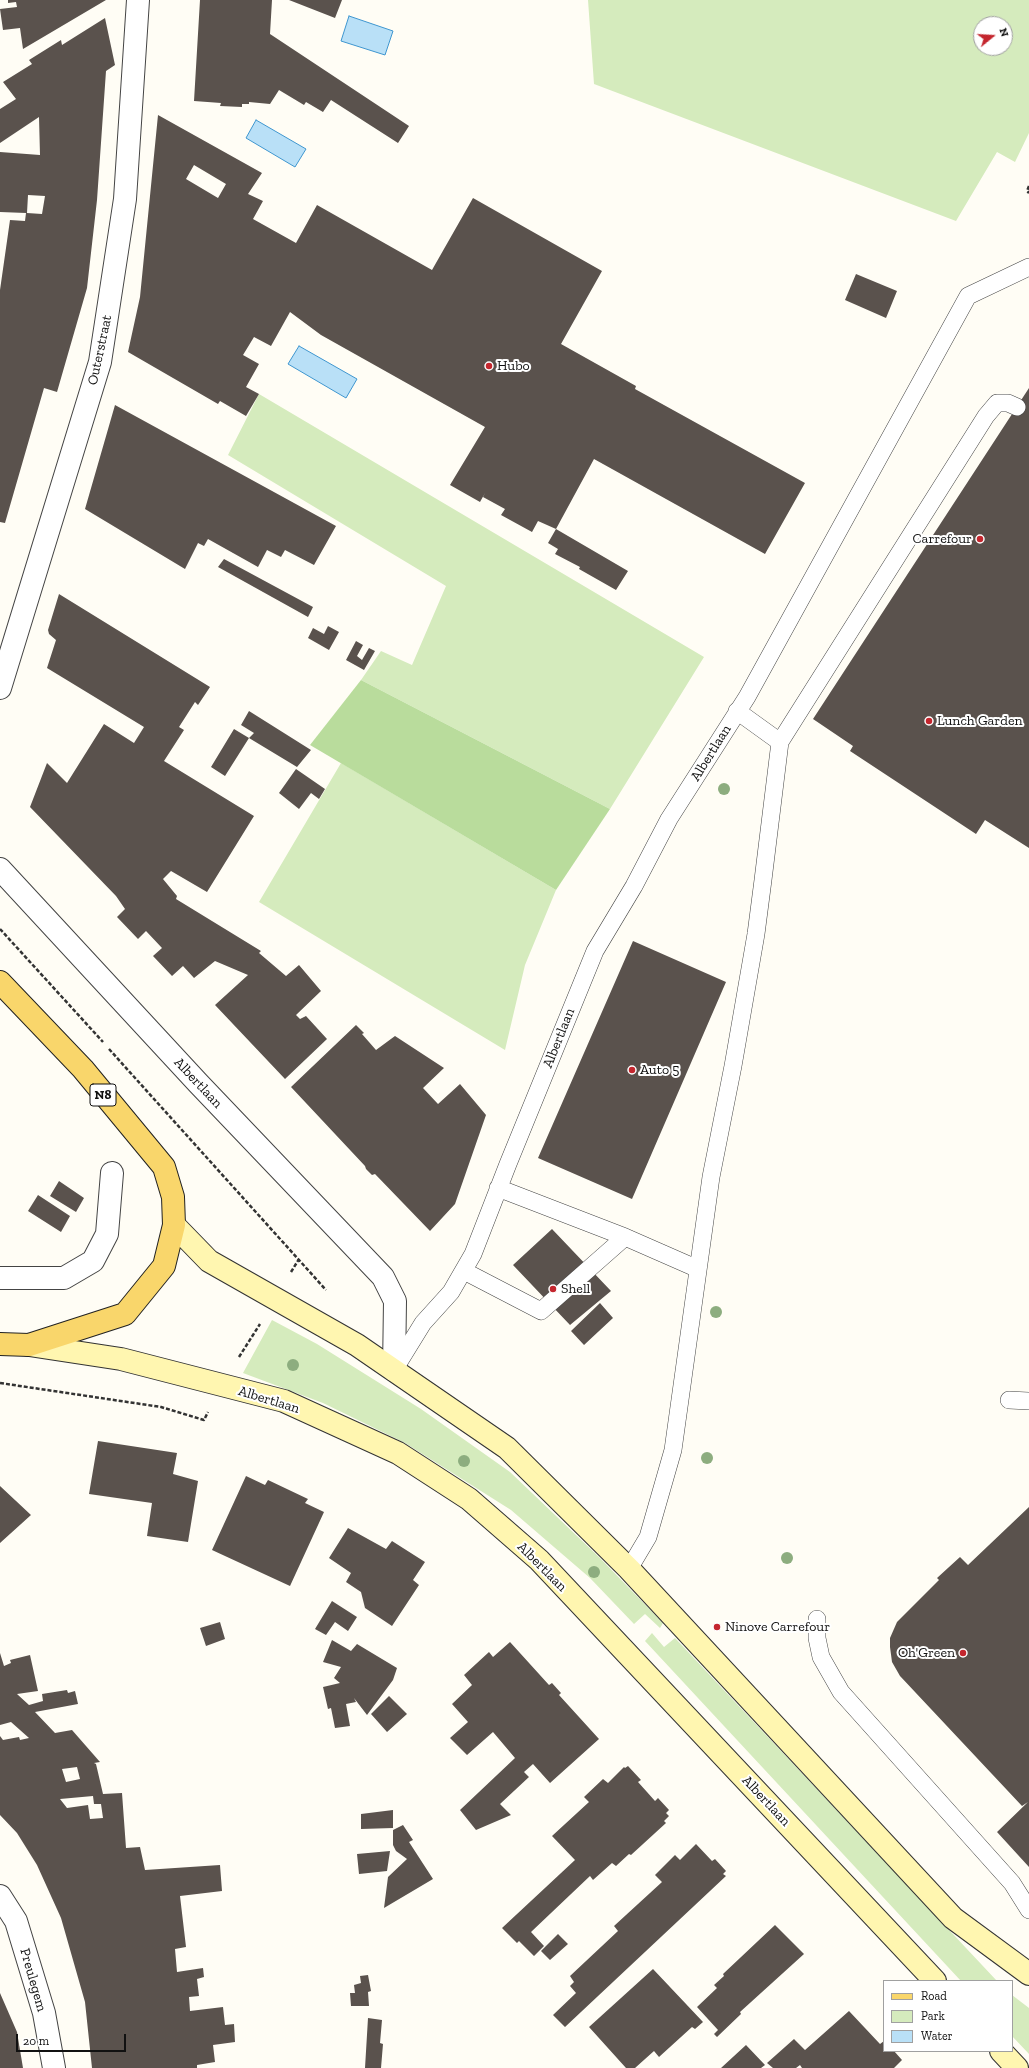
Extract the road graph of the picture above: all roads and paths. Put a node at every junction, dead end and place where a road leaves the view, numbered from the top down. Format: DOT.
graph roads {
  1 [pos="138,0"];
  2 [pos="1029,186"];
  3 [pos="1029,193"];
  4 [pos="1029,267"];
  5 [pos="1017,407"];
  6 [pos="0,688"];
  7 [pos="737,711"];
  8 [pos="780,742"];
  9 [pos="0,869"];
  10 [pos="0,929"];
  11 [pos="0,982"];
  12 [pos="112,1173"];
  13 [pos="498,1188"];
  14 [pos="174,1225"];
  15 [pos="625,1237"];
  16 [pos="299,1259"];
  17 [pos="698,1269"];
  18 [pos="464,1271"];
  19 [pos="0,1278"];
  20 [pos="275,1299"];
  21 [pos="0,1344"];
  22 [pos="29,1345"];
  23 [pos="394,1370"];
  24 [pos="0,1384"];
  25 [pos="222,1386"];
  26 [pos="1009,1400"];
  27 [pos="1029,1400"];
  28 [pos="629,1569"];
  29 [pos="817,1619"];
  30 [pos="0,1896"];
  31 [pos="1029,1910"];
  32 [pos="1029,1974"];
  33 [pos="934,1980"];
  34 [pos="1002,2052"];
  35 [pos="54,2068"];
  36 [pos="1017,2068"];
  1 -- 6 [label="street, Outerstraat"];
  2 -- 3 [label="path"];
  4 -- 7 [label="lane, Albertlaan"];
  5 -- 8 [label="lane"];
  7 -- 8 [label="lane"];
  7 -- 13 [label="lane, Albertlaan"];
  8 -- 17 [label="lane"];
  9 -- 23 [label="street, Albertlaan"];
  10 -- 16 [label="path"];
  11 -- 14 [label="main road, Albertlaan / N8"];
  12 -- 19 [label="street"];
  13 -- 15 [label="lane"];
  13 -- 18 [label="lane, Albertlaan"];
  14 -- 20 [label="main road"];
  14 -- 22 [label="main road, Albertlaan / N8"];
  15 -- 17 [label="lane"];
  15 -- 18 [label="lane"];
  17 -- 28 [label="lane"];
  18 -- 23 [label="lane, Albertlaan"];
  20 -- 23 [label="main road"];
  20 -- 25 [label="path"];
  21 -- 22 [label="main road, Albertlaan / N8"];
  22 -- 25 [label="main road, Albertlaan"];
  23 -- 28 [label="main road"];
  24 -- 25 [label="path"];
  25 -- 33 [label="main road, Albertlaan"];
  26 -- 27 [label="lane"];
  28 -- 32 [label="main road"];
  29 -- 31 [label="lane"];
  30 -- 35 [label="street, Preulegem"];
  34 -- 36 [label="main road"];
}
